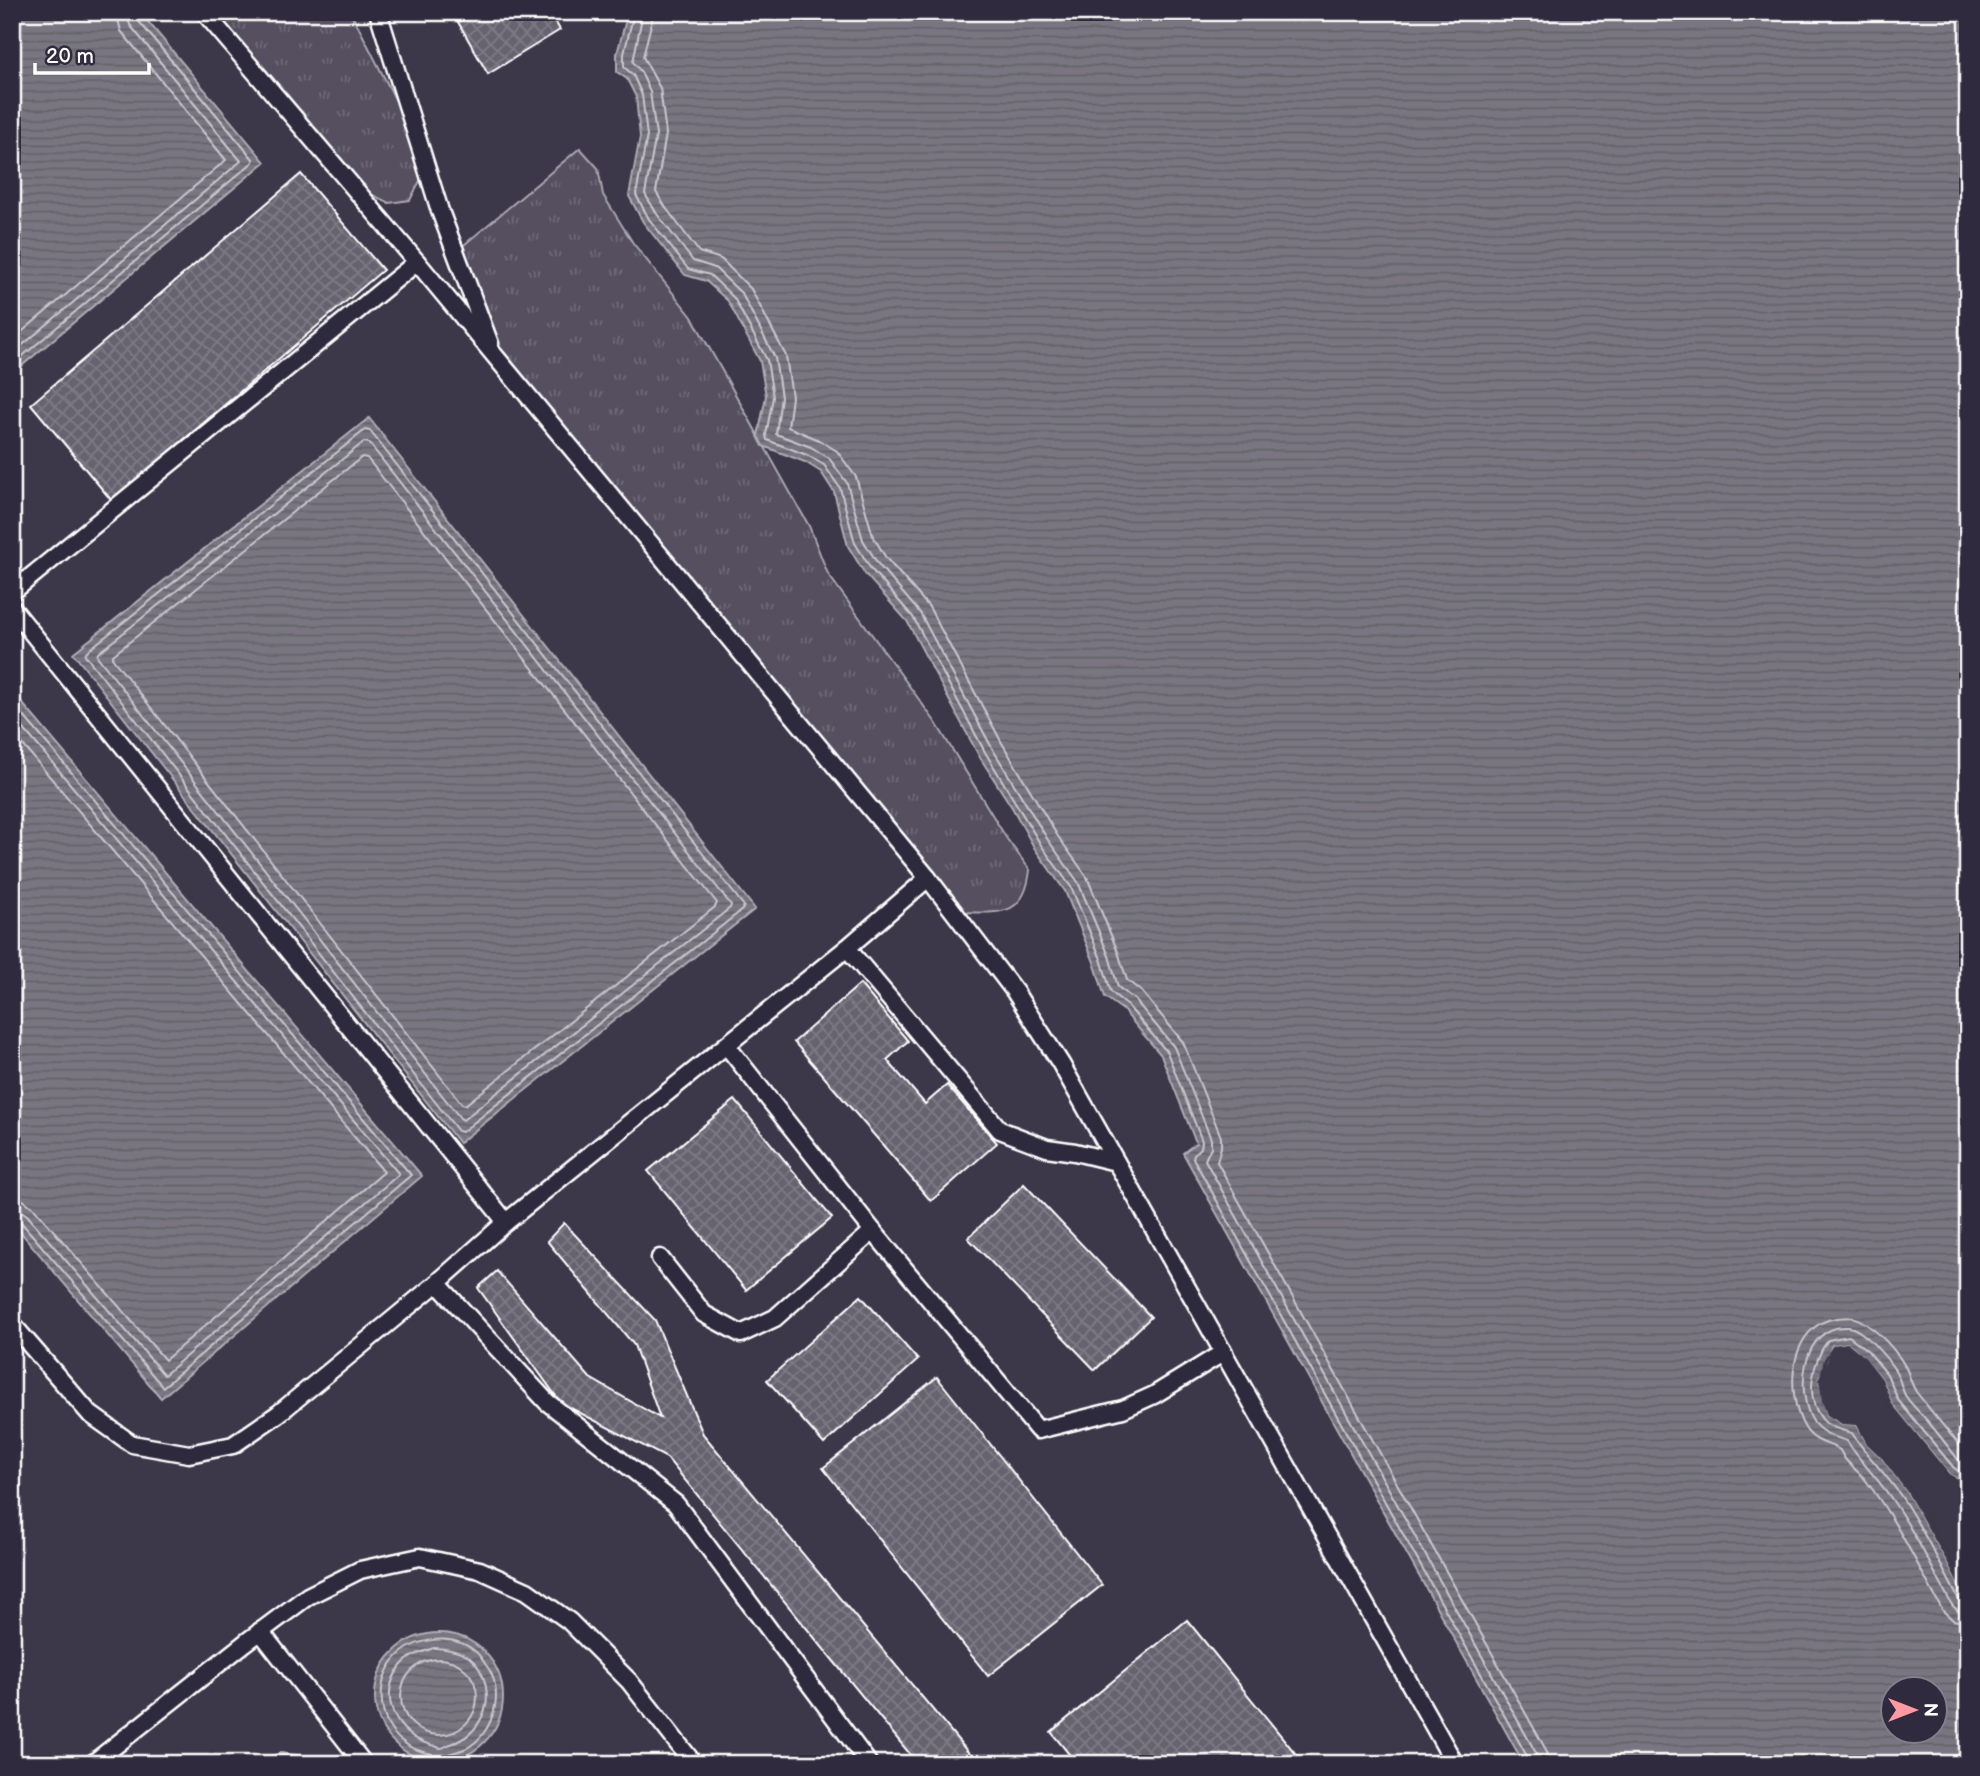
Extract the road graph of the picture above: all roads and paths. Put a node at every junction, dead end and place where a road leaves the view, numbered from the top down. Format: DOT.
graph roads {
  1 [pos="204,12"];
  2 [pos="378,12"];
  3 [pos="417,262"];
  4 [pos="495,356"];
  5 [pos="12,592"];
  6 [pos="12,608"];
  7 [pos="928,878"];
  8 [pos="847,948"];
  9 [pos="727,1046"];
  10 [pos="1116,1162"];
  11 [pos="506,1222"];
  12 [pos="873,1231"];
  13 [pos="660,1258"];
  14 [pos="437,1283"];
  15 [pos="12,1324"];
  16 [pos="1224,1352"];
  17 [pos="260,1632"];
  18 [pos="92,1764"];
  19 [pos="364,1764"];
  20 [pos="694,1764"];
  21 [pos="869,1764"];
  22 [pos="1455,1764"];
  1 -- 3 [label="lane"];
  2 -- 4 [label="lane"];
  3 -- 4 [label="lane"];
  3 -- 5 [label="lane"];
  4 -- 7 [label="lane"];
  6 -- 11 [label="lane"];
  7 -- 8 [label="lane"];
  7 -- 10 [label="lane"];
  8 -- 9 [label="lane"];
  8 -- 10 [label="lane"];
  9 -- 11 [label="lane"];
  9 -- 12 [label="lane"];
  10 -- 16 [label="lane"];
  11 -- 14 [label="lane"];
  12 -- 13 [label="lane"];
  12 -- 16 [label="lane"];
  14 -- 15 [label="lane"];
  14 -- 21 [label="lane"];
  16 -- 22 [label="lane"];
  17 -- 18 [label="lane"];
  17 -- 19 [label="lane"];
  17 -- 20 [label="lane"];
}
